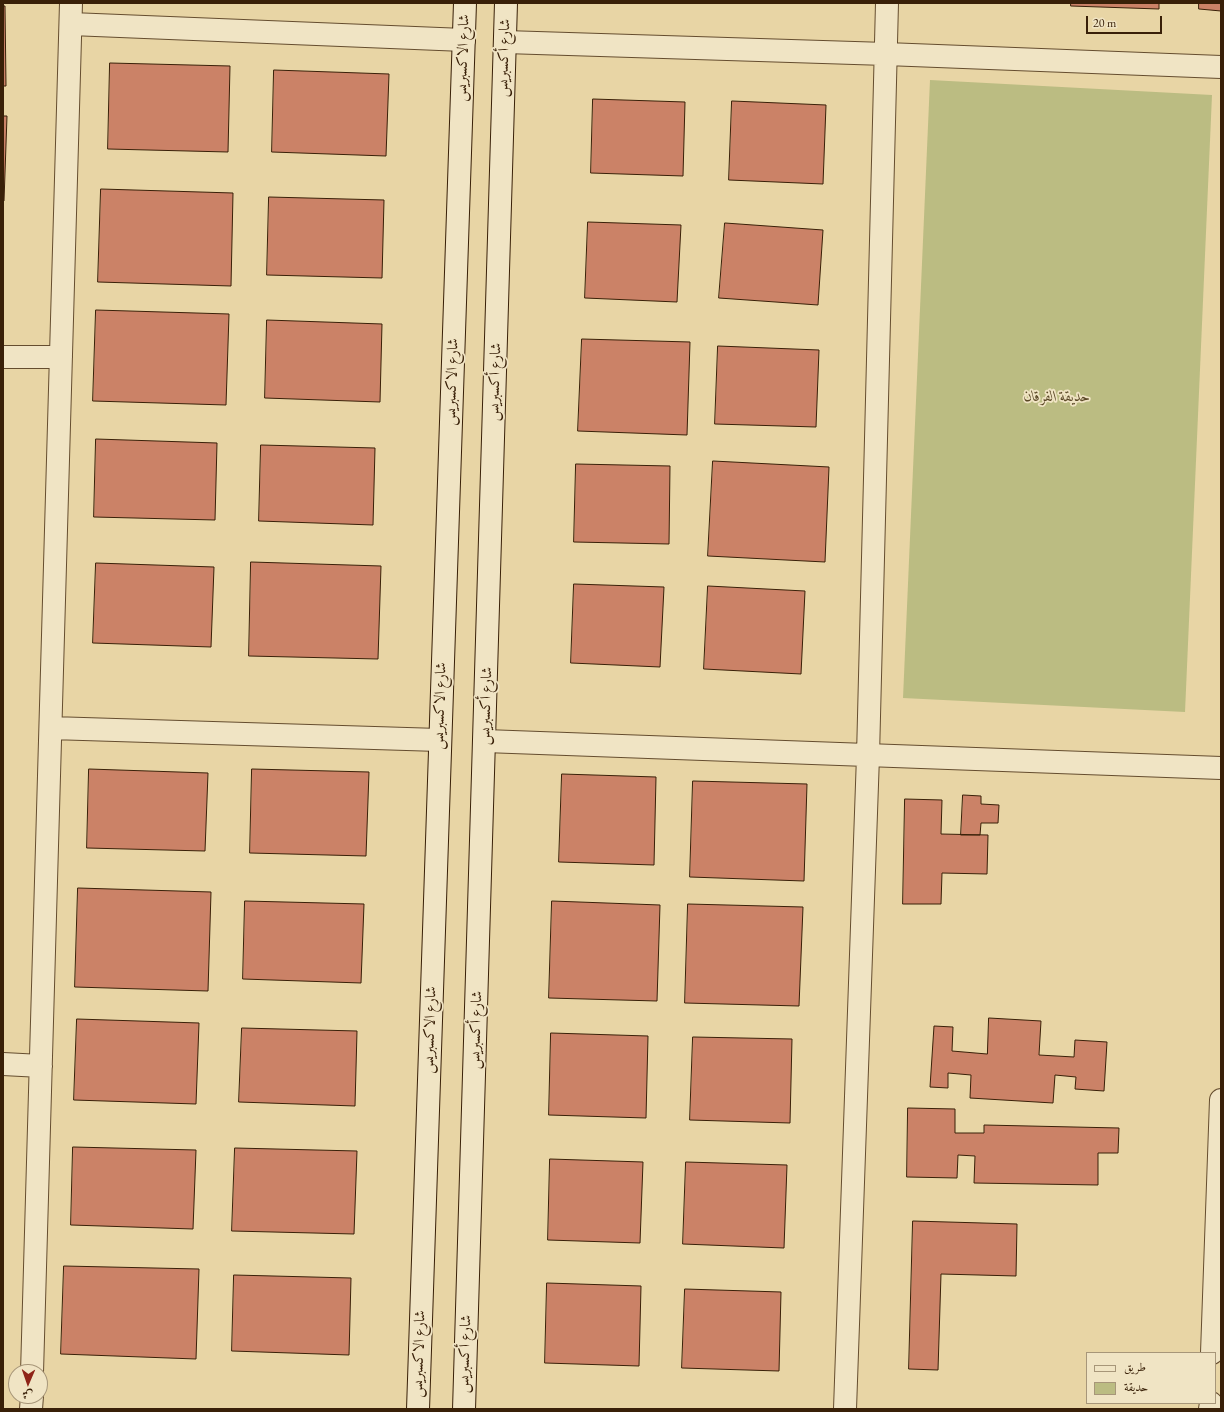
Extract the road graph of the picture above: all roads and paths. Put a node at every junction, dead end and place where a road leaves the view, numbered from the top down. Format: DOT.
graph roads {
  1 [pos="465,3"];
  2 [pos="506,3"];
  3 [pos="887,3"];
  4 [pos="71,13"];
  5 [pos="464,40"];
  6 [pos="505,42"];
  7 [pos="886,54"];
  8 [pos="1221,67"];
  9 [pos="3,357"];
  10 [pos="61,357"];
  11 [pos="51,728"];
  12 [pos="439,740"];
  13 [pos="485,741"];
  14 [pos="868,756"];
  15 [pos="1221,768"];
  16 [pos="3,1064"];
  17 [pos="41,1066"];
  18 [pos="1221,1100"];
  19 [pos="1221,1104"];
  20 [pos="1212,1352"];
  21 [pos="32,1364"];
  22 [pos="418,1409"];
  23 [pos="464,1409"];
  24 [pos="845,1409"];
  1 -- 5 [label="street, شارع الاكسبريس"];
  2 -- 6 [label="street, شارع أكسبريس"];
  3 -- 7 [label="street"];
  4 -- 5 [label="street"];
  4 -- 10 [label="street"];
  5 -- 12 [label="street, شارع الاكسبريس"];
  6 -- 7 [label="street"];
  6 -- 13 [label="street, شارع أكسبريس"];
  7 -- 8 [label="street"];
  7 -- 14 [label="street"];
  9 -- 10 [label="street"];
  10 -- 11 [label="street"];
  11 -- 12 [label="street"];
  11 -- 17 [label="street"];
  12 -- 22 [label="street, شارع الاكسبريس"];
  13 -- 14 [label="street"];
  13 -- 23 [label="street, شارع أكسبريس"];
  14 -- 15 [label="street"];
  14 -- 24 [label="street"];
  16 -- 17 [label="street"];
  17 -- 21 [label="street"];
  18 -- 19 [label="street"];
  19 -- 20 [label="street"];
}
